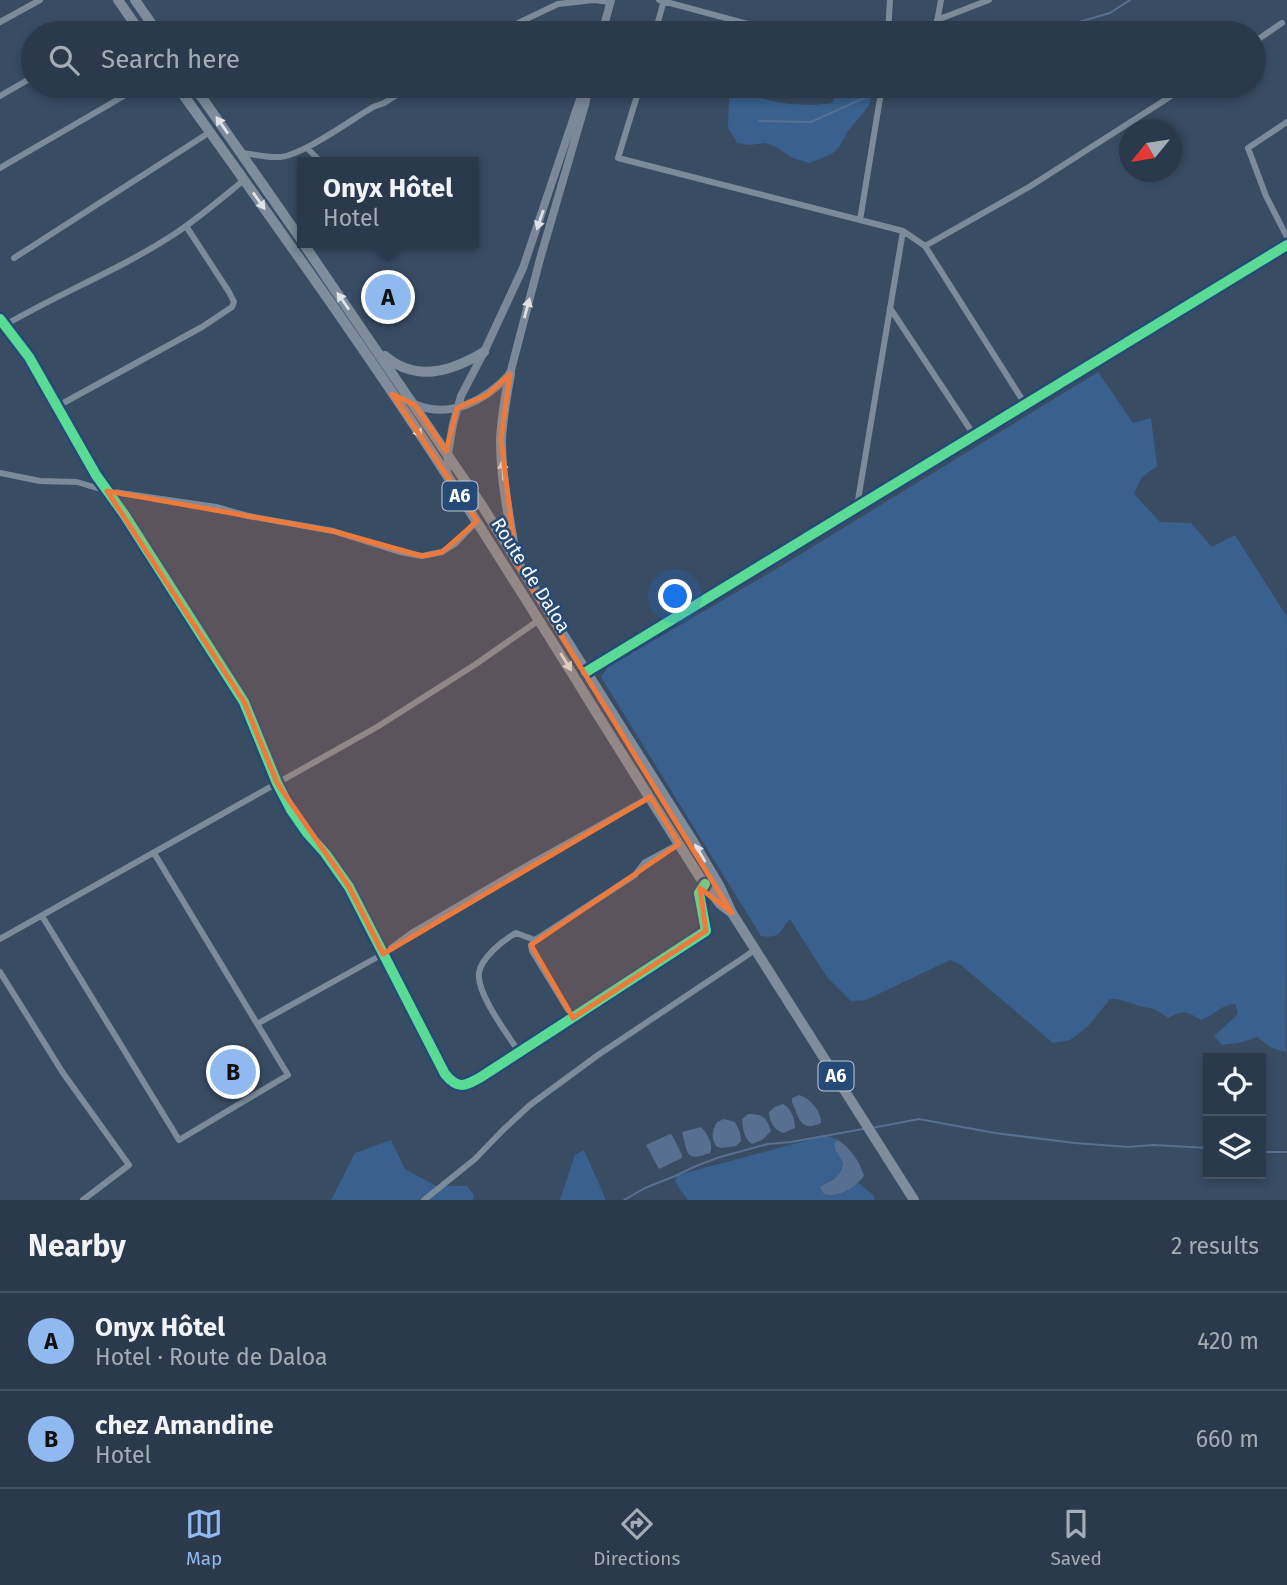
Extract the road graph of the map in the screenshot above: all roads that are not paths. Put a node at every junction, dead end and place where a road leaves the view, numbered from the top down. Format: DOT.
graph roads {
  1 [pos="40,0"];
  2 [pos="118,0"];
  3 [pos="135,0"];
  4 [pos="662,0"];
  5 [pos="890,0"];
  6 [pos="941,0"];
  7 [pos="989,0"];
  8 [pos="610,1"];
  9 [pos="973,3"];
  10 [pos="937,20"];
  11 [pos="132,21"];
  12 [pos="150,21"];
  13 [pos="522,21"];
  14 [pos="605,21"];
  15 [pos="658,21"];
  16 [pos="738,21"];
  17 [pos="889,21"];
  18 [pos="0,22"];
  19 [pos="1282,23"];
  20 [pos="1266,34"];
  21 [pos="21,84"];
  22 [pos="0,96"];
  23 [pos="120,98"];
  24 [pos="186,98"];
  25 [pos="202,98"];
  26 [pos="392,98"];
  27 [pos="581,98"];
  28 [pos="586,98"];
  29 [pos="636,98"];
  30 [pos="880,98"];
  31 [pos="1168,98"];
  32 [pos="1287,122"];
  33 [pos="210,132"];
  34 [pos="307,148"];
  35 [pos="241,153"];
  36 [pos="316,157"];
  37 [pos="0,168"];
  38 [pos="244,180"];
  39 [pos="860,220"];
  40 [pos="186,226"];
  41 [pos="902,231"];
  42 [pos="297,233"];
  43 [pos="1287,237"];
  44 [pos="1287,245"];
  45 [pos="925,246"];
  46 [pos="307,248"];
  47 [pos="14,258"];
  48 [pos="890,308"];
  49 [pos="1,324"];
  50 [pos="376,349"];
  51 [pos="484,352"];
  52 [pos="510,374"];
  53 [pos="393,394"];
  54 [pos="1025,404"];
  55 [pos="415,405"];
  56 [pos="56,407"];
  57 [pos="457,408"];
  58 [pos="974,435"];
  59 [pos="448,454"];
  60 [pos="0,473"];
  61 [pos="447,475"];
  62 [pos="107,491"];
  63 [pos="857,506"];
  64 [pos="477,522"];
  65 [pos="516,562"];
  66 [pos="539,620"];
  67 [pos="586,672"];
  68 [pos="277,783"];
  69 [pos="650,797"];
  70 [pos="679,844"];
  71 [pos="154,853"];
  72 [pos="705,884"];
  73 [pos="732,913"];
  74 [pos="41,916"];
  75 [pos="0,939"];
  76 [pos="535,940"];
  77 [pos="755,950"];
  78 [pos="383,954"];
  79 [pos="0,972"];
  80 [pos="573,1018"];
  81 [pos="257,1024"];
  82 [pos="519,1052"];
  83 [pos="83,1200"];
  84 [pos="424,1200"];
  85 [pos="914,1200"];
  1 -- 18 [label="street"];
  2 -- 11 [label="highway"];
  3 -- 12 [label="highway"];
  4 -- 15 [label="street"];
  4 -- 16 [label="street"];
  5 -- 17 [label="street"];
  6 -- 10 [label="street"];
  7 -- 9 [label="street"];
  8 -- 13 [label="street"];
  8 -- 14 [label="main road"];
  9 -- 10 [label="street"];
  19 -- 20 [label="street"];
  21 -- 22 [label="street"];
  23 -- 37 [label="street"];
  24 -- 33 [label="highway, Route de Daloa / A6"];
  35 -- 25 [label="highway, Route de Daloa / A6, one-way"];
  26 -- 34 [label="street"];
  27 -- 51 [label="main road, one-way"];
  52 -- 28 [label="main road, one-way"];
  29 -- 39 [label="street"];
  30 -- 39 [label="street"];
  31 -- 45 [label="street"];
  32 -- 43 [label="street"];
  33 -- 38 [label="highway, Route de Daloa / A6"];
  33 -- 47 [label="street"];
  34 -- 35 [label="street"];
  34 -- 36 [label="street"];
  35 -- 42 [label="highway, Route de Daloa / A6"];
  38 -- 40 [label="street"];
  38 -- 53 [label="highway, Route de Daloa / A6, one-way"];
  39 -- 41 [label="street"];
  40 -- 49 [label="street"];
  40 -- 56 [label="street"];
  41 -- 45 [label="street"];
  41 -- 48 [label="street"];
  44 -- 54 [label="street"];
  45 -- 54 [label="street"];
  50 -- 46 [label="highway, Route de Daloa / A6, one-way"];
  48 -- 58 [label="street"];
  48 -- 63 [label="street"];
  49 -- 56 [label="street"];
  50 -- 51 [label="highway"];
  50 -- 55 [label="highway, Route de Daloa / A6"];
  51 -- 57 [label="main road"];
  52 -- 57 [label="main road"];
  65 -- 52 [label="highway, one-way"];
  53 -- 55 [label="main road"];
  53 -- 61 [label="highway, Route de Daloa / A6, one-way"];
  54 -- 58 [label="street"];
  55 -- 57 [label="main road"];
  55 -- 59 [label="highway, Route de Daloa / A6"];
  56 -- 62 [label="street"];
  57 -- 59 [label="main road"];
  58 -- 63 [label="street"];
  59 -- 61 [label="main road"];
  59 -- 65 [label="highway, Route de Daloa / A6"];
  60 -- 62 [label="street"];
  61 -- 64 [label="highway, Route de Daloa / A6"];
  62 -- 64 [label="street"];
  62 -- 68 [label="street"];
  63 -- 67 [label="street"];
  64 -- 66 [label="highway, Route de Daloa / A6"];
  65 -- 67 [label="highway, A6"];
  66 -- 68 [label="street"];
  66 -- 69 [label="highway, Route de Daloa / A6, one-way"];
  73 -- 67 [label="highway, A6, one-way"];
  68 -- 71 [label="street"];
  68 -- 78 [label="street"];
  69 -- 70 [label="highway, Route de Daloa / A6"];
  69 -- 78 [label="street"];
  70 -- 72 [label="highway, Route de Daloa / A6"];
  70 -- 76 [label="street"];
  71 -- 74 [label="street"];
  71 -- 81 [label="street"];
  72 -- 73 [label="highway, Route de Daloa / A6"];
  72 -- 80 [label="street"];
  73 -- 77 [label="highway, A6"];
  74 -- 75 [label="street"];
  74 -- 81 [label="street"];
  76 -- 80 [label="street"];
  76 -- 82 [label="street"];
  77 -- 84 [label="street"];
  77 -- 85 [label="highway, A6"];
  78 -- 81 [label="street"];
  78 -- 82 [label="street"];
  79 -- 83 [label="street"];
  80 -- 82 [label="street"];
}
